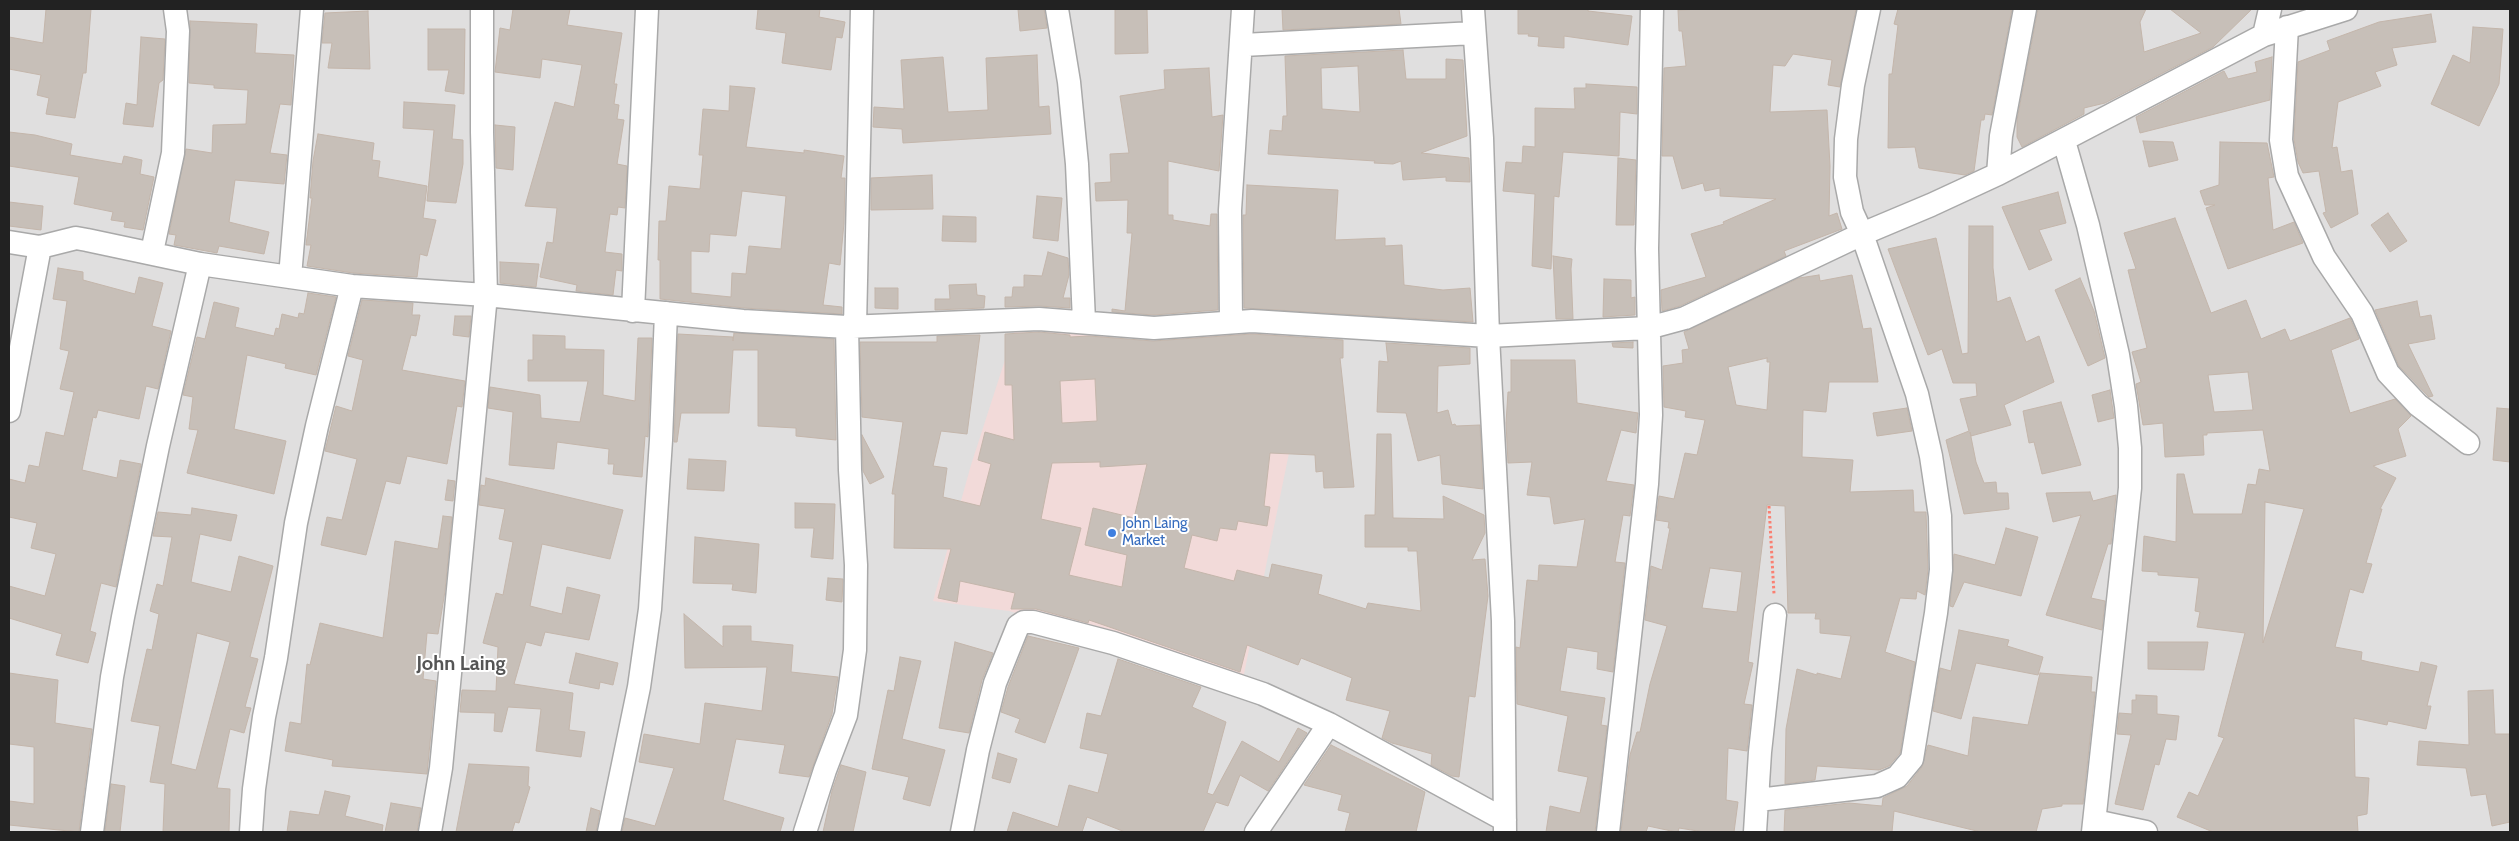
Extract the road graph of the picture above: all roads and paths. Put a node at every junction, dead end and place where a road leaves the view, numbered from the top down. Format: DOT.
graph roads {
  1 [pos="175,9"];
  2 [pos="312,9"];
  3 [pos="482,9"];
  4 [pos="647,9"];
  5 [pos="862,9"];
  6 [pos="1057,9"];
  7 [pos="1243,9"];
  8 [pos="1473,9"];
  9 [pos="1652,9"];
  10 [pos="1869,9"];
  11 [pos="2025,9"];
  12 [pos="2270,9"];
  13 [pos="2346,9"];
  14 [pos="2287,27"];
  15 [pos="1474,33"];
  16 [pos="2264,35"];
  17 [pos="1243,45"];
  18 [pos="2064,141"];
  19 [pos="1998,174"];
  20 [pos="1862,234"];
  21 [pos="9,242"];
  22 [pos="40,247"];
  23 [pos="152,252"];
  24 [pos="200,264"];
  25 [pos="290,277"];
  26 [pos="352,286"];
  27 [pos="486,295"];
  28 [pos="633,311"];
  29 [pos="666,314"];
  30 [pos="1084,321"];
  31 [pos="1231,321"];
  32 [pos="851,326"];
  33 [pos="1648,328"];
  34 [pos="1488,336"];
  35 [pos="9,411"];
  36 [pos="2468,443"];
  37 [pos="1769,506"];
  38 [pos="1774,615"];
  39 [pos="1328,724"];
  40 [pos="1758,800"];
  41 [pos="1505,826"];
  42 [pos="2094,827"];
  43 [pos="92,832"];
  44 [pos="251,832"];
  45 [pos="430,832"];
  46 [pos="609,832"];
  47 [pos="805,832"];
  48 [pos="962,832"];
  49 [pos="1256,832"];
  50 [pos="1608,832"];
  51 [pos="1755,832"];
  52 [pos="2146,832"];
  1 -- 23 [label="street"];
  2 -- 25 [label="street"];
  3 -- 27 [label="street"];
  4 -- 28 [label="street"];
  5 -- 32 [label="street"];
  6 -- 30 [label="street"];
  7 -- 17 [label="street"];
  8 -- 15 [label="street"];
  9 -- 33 [label="street"];
  10 -- 20 [label="street"];
  11 -- 19 [label="street"];
  12 -- 16 [label="street"];
  13 -- 14 [label="street"];
  14 -- 16 [label="street"];
  14 -- 36 [label="street"];
  15 -- 17 [label="street"];
  15 -- 34 [label="street"];
  16 -- 18 [label="street"];
  17 -- 31 [label="street"];
  18 -- 19 [label="street"];
  18 -- 42 [label="street"];
  19 -- 20 [label="street"];
  20 -- 33 [label="street"];
  20 -- 40 [label="street"];
  21 -- 22 [label="street"];
  22 -- 23 [label="street"];
  22 -- 35 [label="street"];
  23 -- 24 [label="street"];
  24 -- 25 [label="street"];
  24 -- 43 [label="street"];
  25 -- 26 [label="street"];
  26 -- 27 [label="street"];
  26 -- 44 [label="street"];
  27 -- 28 [label="street"];
  27 -- 45 [label="street"];
  28 -- 29 [label="street"];
  29 -- 32 [label="street"];
  29 -- 46 [label="street"];
  30 -- 31 [label="street"];
  30 -- 32 [label="street"];
  31 -- 34 [label="street"];
  32 -- 47 [label="street"];
  33 -- 34 [label="street"];
  33 -- 50 [label="street"];
  34 -- 41 [label="street"];
  37 -- 38 [label="path"];
  38 -- 40 [label="street"];
  39 -- 41 [label="street"];
  39 -- 48 [label="street"];
  39 -- 49 [label="street"];
  40 -- 51 [label="street"];
  42 -- 52 [label="street"];
}
